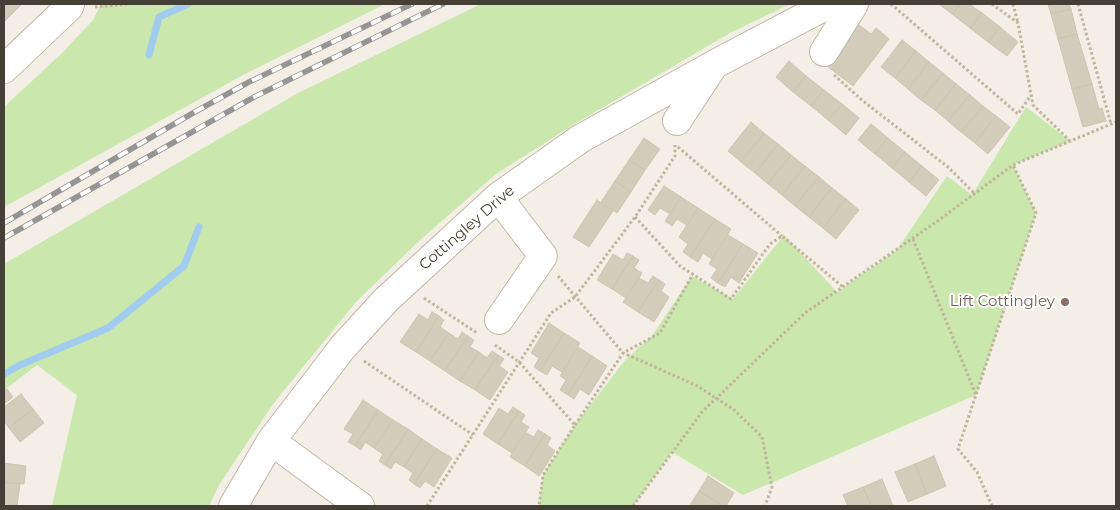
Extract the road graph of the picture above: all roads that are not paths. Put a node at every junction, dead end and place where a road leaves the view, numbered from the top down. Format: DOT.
graph roads {
  1 [pos="829,4"];
  2 [pos="854,4"];
  3 [pos="69,6"];
  4 [pos="827,62"];
  5 [pos="715,64"];
  6 [pos="4,69"];
  7 [pos="676,133"];
  8 [pos="498,197"];
  9 [pos="490,333"];
  10 [pos="271,441"];
  11 [pos="330,498"];
  12 [pos="233,506"];
  13 [pos="360,506"];
  1 -- 5 [label="street, Cottingley Drive"];
  2 -- 4 [label="street"];
  3 -- 6 [label="street"];
  5 -- 7 [label="street"];
  5 -- 8 [label="street, Cottingley Drive"];
  8 -- 9 [label="street"];
  8 -- 10 [label="street, Cottingley Drive"];
  10 -- 11 [label="street"];
  10 -- 12 [label="street, Cottingley Drive"];
  11 -- 13 [label="street"];
}
